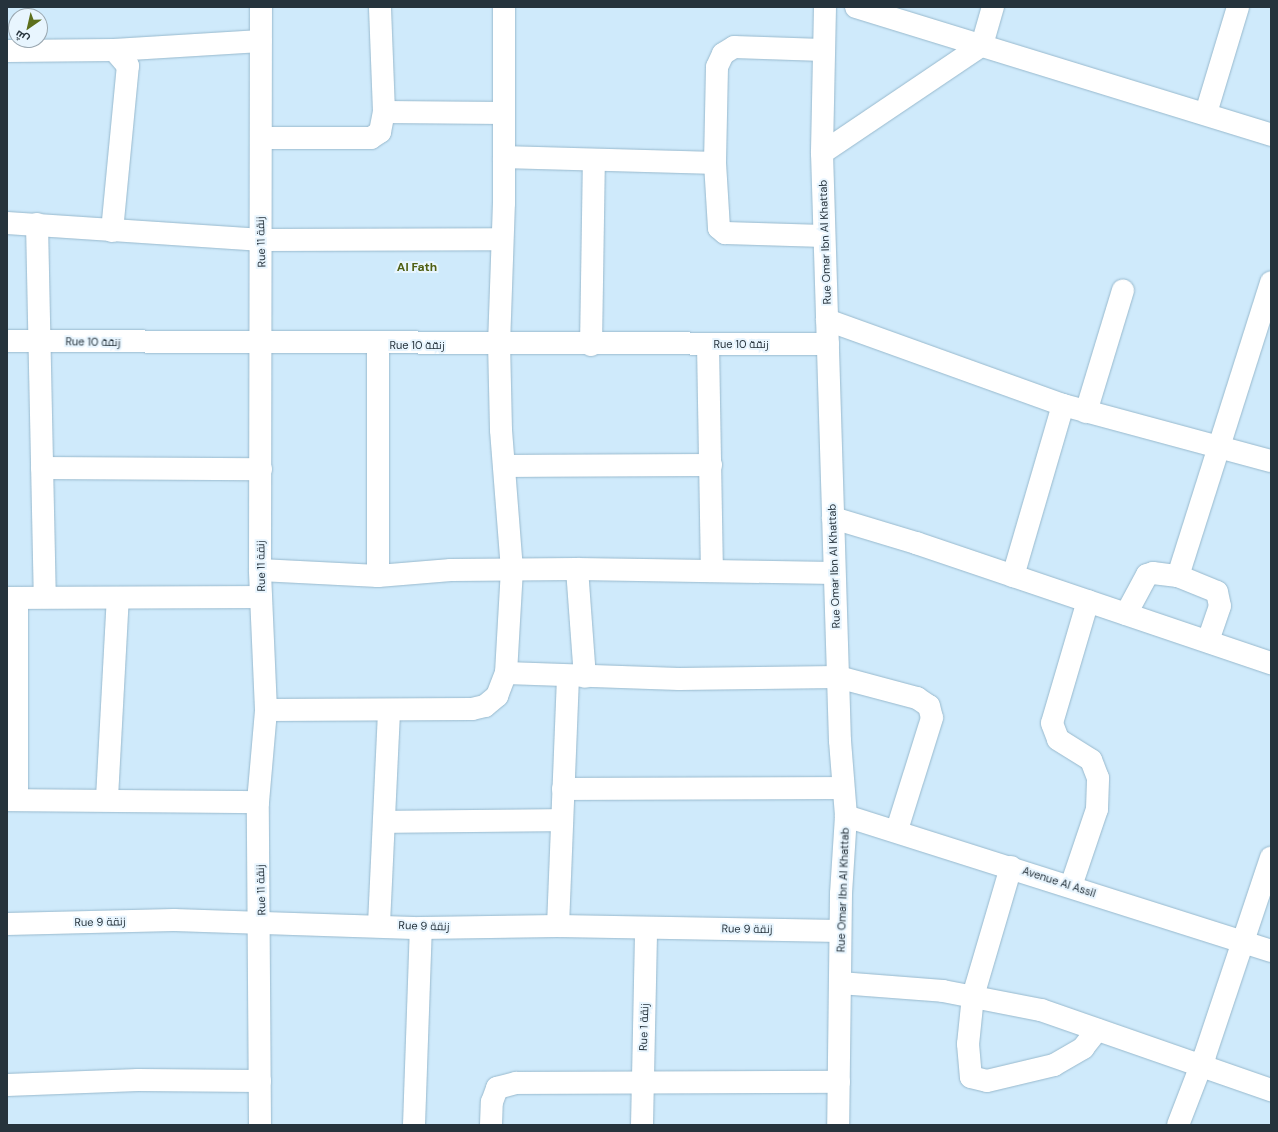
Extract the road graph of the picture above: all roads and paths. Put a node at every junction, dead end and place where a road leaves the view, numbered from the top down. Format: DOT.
graph roads {
  1 [pos="261,7"];
  2 [pos="380,7"];
  3 [pos="504,7"];
  4 [pos="825,7"];
  5 [pos="856,7"];
  6 [pos="993,7"];
  7 [pos="1238,7"];
  8 [pos="261,41"];
  9 [pos="982,45"];
  10 [pos="114,50"];
  11 [pos="823,50"];
  12 [pos="7,51"];
  13 [pos="384,112"];
  14 [pos="504,113"];
  15 [pos="1206,113"];
  16 [pos="1271,135"];
  17 [pos="262,138"];
  18 [pos="822,153"];
  19 [pos="504,157"];
  20 [pos="594,160"];
  21 [pos="715,163"];
  22 [pos="7,223"];
  23 [pos="37,224"];
  24 [pos="112,231"];
  25 [pos="824,236"];
  26 [pos="501,239"];
  27 [pos="262,240"];
  28 [pos="1271,282"];
  29 [pos="1123,290"];
  30 [pos="827,320"];
  31 [pos="7,341"];
  32 [pos="39,341"];
  33 [pos="263,344"];
  34 [pos="378,344"];
  35 [pos="708,344"];
  36 [pos="828,344"];
  37 [pos="499,345"];
  38 [pos="591,345"];
  39 [pos="1063,405"];
  40 [pos="1086,412"];
  41 [pos="1220,447"];
  42 [pos="1271,461"];
  43 [pos="710,465"];
  44 [pos="504,466"];
  45 [pos="42,468"];
  46 [pos="261,469"];
  47 [pos="833,518"];
  48 [pos="577,569"];
  49 [pos="260,570"];
  50 [pos="512,570"];
  51 [pos="712,571"];
  52 [pos="834,573"];
  53 [pos="378,576"];
  54 [pos="1013,576"];
  55 [pos="1178,576"];
  56 [pos="45,596"];
  57 [pos="262,597"];
  58 [pos="12,598"];
  59 [pos="118,598"];
  60 [pos="1088,601"];
  61 [pos="1126,614"];
  62 [pos="1208,641"];
  63 [pos="1271,663"];
  64 [pos="506,673"];
  65 [pos="576,676"];
  66 [pos="838,677"];
  67 [pos="266,710"];
  68 [pos="389,710"];
  69 [pos="843,788"];
  70 [pos="563,789"];
  71 [pos="107,798"];
  72 [pos="12,800"];
  73 [pos="258,802"];
  74 [pos="846,816"];
  75 [pos="562,820"];
  76 [pos="384,822"];
  77 [pos="897,830"];
  78 [pos="1271,858"];
  79 [pos="1011,867"];
  80 [pos="1071,886"];
  81 [pos="261,922"];
  82 [pos="7,924"];
  83 [pos="379,924"];
  84 [pos="558,926"];
  85 [pos="421,928"];
  86 [pos="646,928"];
  87 [pos="840,931"];
  88 [pos="1242,942"];
  89 [pos="1271,951"];
  90 [pos="840,983"];
  91 [pos="973,996"];
  92 [pos="1097,1030"];
  93 [pos="1200,1068"];
  94 [pos="260,1081"];
  95 [pos="644,1081"];
  96 [pos="839,1082"];
  97 [pos="7,1085"];
  98 [pos="1271,1090"];
  99 [pos="1184,1120"];
  100 [pos="260,1125"];
  101 [pos="414,1125"];
  102 [pos="491,1125"];
  103 [pos="642,1125"];
  104 [pos="838,1125"];
  1 -- 8 [label="street, Rue 11 زنقة"];
  2 -- 13 [label="street"];
  3 -- 14 [label="street"];
  4 -- 11 [label="street, Rue Omar Ibn Al Khattab"];
  5 -- 9 [label="street"];
  6 -- 9 [label="street"];
  7 -- 15 [label="street"];
  8 -- 10 [label="street"];
  8 -- 17 [label="street, Rue 11 زنقة"];
  9 -- 15 [label="street"];
  9 -- 18 [label="street"];
  10 -- 12 [label="street"];
  10 -- 24 [label="street"];
  11 -- 18 [label="street, Rue Omar Ibn Al Khattab"];
  11 -- 21 [label="street"];
  13 -- 14 [label="street"];
  13 -- 17 [label="street"];
  14 -- 19 [label="street"];
  15 -- 16 [label="street"];
  17 -- 27 [label="street, Rue 11 زنقة"];
  18 -- 25 [label="street, Rue Omar Ibn Al Khattab"];
  19 -- 20 [label="street"];
  19 -- 26 [label="street"];
  20 -- 21 [label="street"];
  20 -- 38 [label="street"];
  21 -- 25 [label="street"];
  22 -- 23 [label="street"];
  23 -- 24 [label="street"];
  23 -- 32 [label="street"];
  24 -- 27 [label="street"];
  25 -- 30 [label="street, Rue Omar Ibn Al Khattab"];
  26 -- 27 [label="street"];
  26 -- 37 [label="street"];
  27 -- 33 [label="street, Rue 11 زنقة"];
  28 -- 41 [label="street"];
  29 -- 40 [label="street"];
  30 -- 36 [label="street, Rue Omar Ibn Al Khattab"];
  30 -- 39 [label="street"];
  31 -- 32 [label="street, Rue 10 زنقة"];
  32 -- 33 [label="street, Rue 10 زنقة"];
  32 -- 45 [label="street"];
  33 -- 34 [label="street, Rue 10 زنقة"];
  33 -- 46 [label="street, Rue 11 زنقة"];
  34 -- 37 [label="street, Rue 10 زنقة"];
  34 -- 53 [label="street"];
  35 -- 36 [label="street, Rue 10 زنقة"];
  35 -- 38 [label="street, Rue 10 زنقة"];
  35 -- 43 [label="street"];
  36 -- 47 [label="street, Rue Omar Ibn Al Khattab"];
  37 -- 38 [label="street, Rue 10 زنقة"];
  37 -- 44 [label="street"];
  39 -- 40 [label="street"];
  39 -- 54 [label="street"];
  40 -- 41 [label="street"];
  41 -- 42 [label="street"];
  41 -- 55 [label="street"];
  43 -- 44 [label="street"];
  43 -- 51 [label="street"];
  44 -- 50 [label="street"];
  45 -- 46 [label="street"];
  45 -- 56 [label="street"];
  46 -- 49 [label="street, Rue 11 زنقة"];
  47 -- 52 [label="street, Rue Omar Ibn Al Khattab"];
  47 -- 54 [label="street"];
  48 -- 50 [label="street"];
  48 -- 51 [label="street"];
  48 -- 65 [label="street"];
  49 -- 53 [label="street"];
  49 -- 57 [label="street, Rue 11 زنقة"];
  50 -- 53 [label="street"];
  50 -- 64 [label="street"];
  51 -- 52 [label="street"];
  52 -- 66 [label="street, Rue Omar Ibn Al Khattab"];
  54 -- 60 [label="street"];
  55 -- 61 [label="street"];
  55 -- 62 [label="street"];
  56 -- 58 [label="street"];
  56 -- 59 [label="street"];
  57 -- 59 [label="street"];
  57 -- 67 [label="street, Rue 11 زنقة"];
  58 -- 72 [label="street"];
  59 -- 71 [label="street"];
  60 -- 61 [label="street"];
  60 -- 80 [label="street"];
  61 -- 62 [label="street"];
  62 -- 63 [label="street"];
  64 -- 65 [label="street"];
  64 -- 68 [label="street"];
  65 -- 66 [label="street"];
  65 -- 70 [label="street"];
  66 -- 69 [label="street, Rue Omar Ibn Al Khattab"];
  66 -- 77 [label="street"];
  67 -- 68 [label="street"];
  67 -- 73 [label="street, Rue 11 زنقة"];
  68 -- 76 [label="street"];
  69 -- 70 [label="street"];
  69 -- 74 [label="street, Rue Omar Ibn Al Khattab"];
  70 -- 75 [label="street"];
  71 -- 72 [label="street"];
  71 -- 73 [label="street"];
  73 -- 81 [label="street, Rue 11 زنقة"];
  74 -- 77 [label="street, Avenue Al Assil"];
  74 -- 87 [label="street, Rue Omar Ibn Al Khattab"];
  75 -- 76 [label="street"];
  75 -- 84 [label="street"];
  76 -- 83 [label="street"];
  77 -- 79 [label="street, Avenue Al Assil"];
  78 -- 88 [label="street"];
  79 -- 80 [label="street, Avenue Al Assil"];
  79 -- 91 [label="street"];
  80 -- 88 [label="street, Avenue Al Assil"];
  81 -- 82 [label="street, Rue 9 زنقة"];
  81 -- 83 [label="street, Rue 9 زنقة"];
  81 -- 94 [label="street, Rue 11 زنقة"];
  83 -- 85 [label="street, Rue 9 زنقة"];
  84 -- 85 [label="street, Rue 9 زنقة"];
  84 -- 86 [label="street, Rue 9 زنقة"];
  85 -- 101 [label="street"];
  86 -- 87 [label="street, Rue 9 زنقة"];
  86 -- 95 [label="street, Rue 1 زنقة"];
  87 -- 90 [label="street, Rue Omar Ibn Al Khattab"];
  88 -- 89 [label="street, Avenue Al Assil"];
  88 -- 93 [label="street"];
  90 -- 91 [label="street"];
  90 -- 96 [label="street, Rue Omar Ibn Al Khattab"];
  91 -- 92 [label="street"];
  91 -- 92 [label="street"];
  92 -- 93 [label="street"];
  93 -- 98 [label="street"];
  93 -- 99 [label="street"];
  94 -- 97 [label="street"];
  94 -- 100 [label="street, Rue 11 زنقة"];
  95 -- 96 [label="street"];
  95 -- 102 [label="street"];
  95 -- 103 [label="street, Rue 1 زنقة"];
  96 -- 104 [label="street, Rue Omar Ibn Al Khattab"];
}
